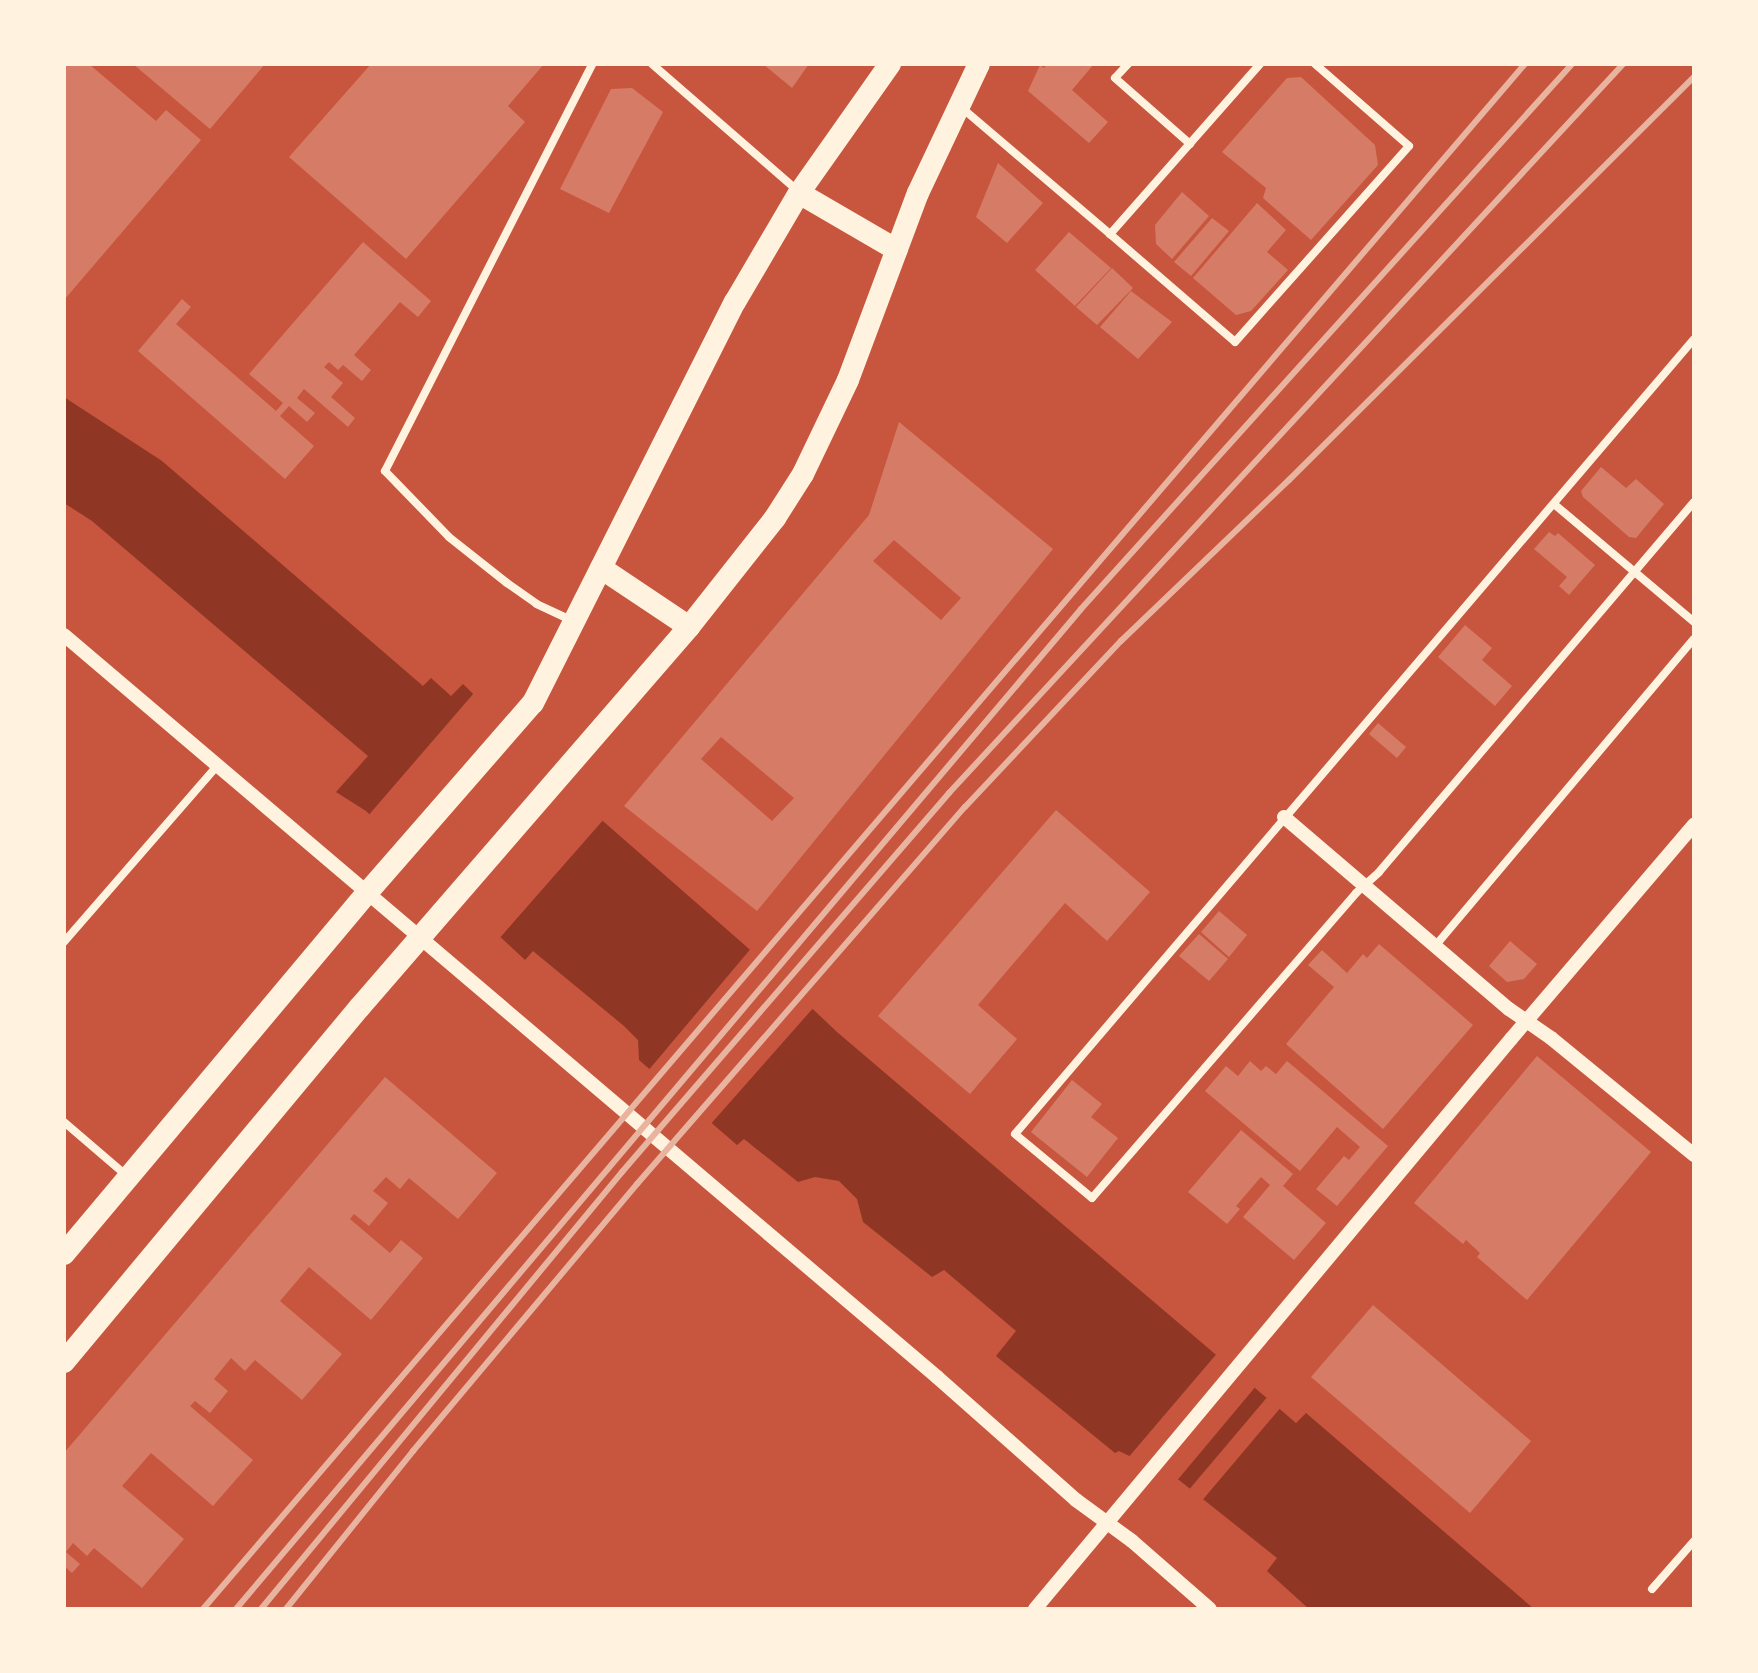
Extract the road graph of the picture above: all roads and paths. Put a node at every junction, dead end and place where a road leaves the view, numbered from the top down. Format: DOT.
graph roads {
  1 [pos="592,64"];
  2 [pos="652,64"];
  3 [pos="890,64"];
  4 [pos="979,64"];
  5 [pos="1128,64"];
  6 [pos="1260,64"];
  7 [pos="1315,64"];
  8 [pos="958,105"];
  9 [pos="1190,144"];
  10 [pos="799,193"];
  11 [pos="1110,234"];
  12 [pos="897,250"];
  13 [pos="1694,339"];
  14 [pos="1694,502"];
  15 [pos="1554,504"];
  16 [pos="601,568"];
  17 [pos="1634,572"];
  18 [pos="575,621"];
  19 [pos="1694,622"];
  20 [pos="689,627"];
  21 [pos="64,635"];
  22 [pos="1694,639"];
  23 [pos="217,766"];
  24 [pos="1284,817"];
  25 [pos="1694,825"];
  26 [pos="1367,886"];
  27 [pos="367,893"];
  28 [pos="420,938"];
  29 [pos="64,942"];
  30 [pos="1436,945"];
  31 [pos="1527,1020"];
  32 [pos="64,1122"];
  33 [pos="1694,1155"];
  34 [pos="129,1177"];
  35 [pos="64,1254"];
  36 [pos="64,1362"];
  37 [pos="1106,1524"];
  38 [pos="1694,1541"];
  39 [pos="1652,1589"];
  40 [pos="1035,1609"];
  41 [pos="1210,1609"];
  1 -- 18 [label="street"];
  2 -- 10 [label="street"];
  3 -- 10 [label="highway"];
  4 -- 8 [label="highway"];
  5 -- 9 [label="street"];
  6 -- 9 [label="street"];
  7 -- 11 [label="street"];
  8 -- 11 [label="street"];
  8 -- 12 [label="highway"];
  9 -- 11 [label="street"];
  10 -- 12 [label="highway"];
  10 -- 16 [label="highway"];
  12 -- 20 [label="highway"];
  13 -- 15 [label="street"];
  14 -- 17 [label="street"];
  15 -- 17 [label="street"];
  15 -- 24 [label="street"];
  16 -- 18 [label="highway"];
  16 -- 20 [label="highway"];
  17 -- 19 [label="street"];
  17 -- 26 [label="street"];
  18 -- 27 [label="highway"];
  20 -- 28 [label="highway"];
  21 -- 23 [label="street"];
  22 -- 30 [label="street"];
  23 -- 27 [label="street"];
  23 -- 29 [label="street"];
  24 -- 26 [label="street"];
  24 -- 26 [label="street"];
  25 -- 31 [label="street"];
  26 -- 30 [label="street"];
  27 -- 28 [label="street"];
  27 -- 34 [label="highway"];
  28 -- 36 [label="highway"];
  28 -- 37 [label="street"];
  30 -- 31 [label="street"];
  31 -- 33 [label="street"];
  31 -- 37 [label="street"];
  32 -- 34 [label="street"];
  34 -- 35 [label="highway"];
  37 -- 40 [label="street"];
  37 -- 41 [label="street"];
  38 -- 39 [label="street"];
}
